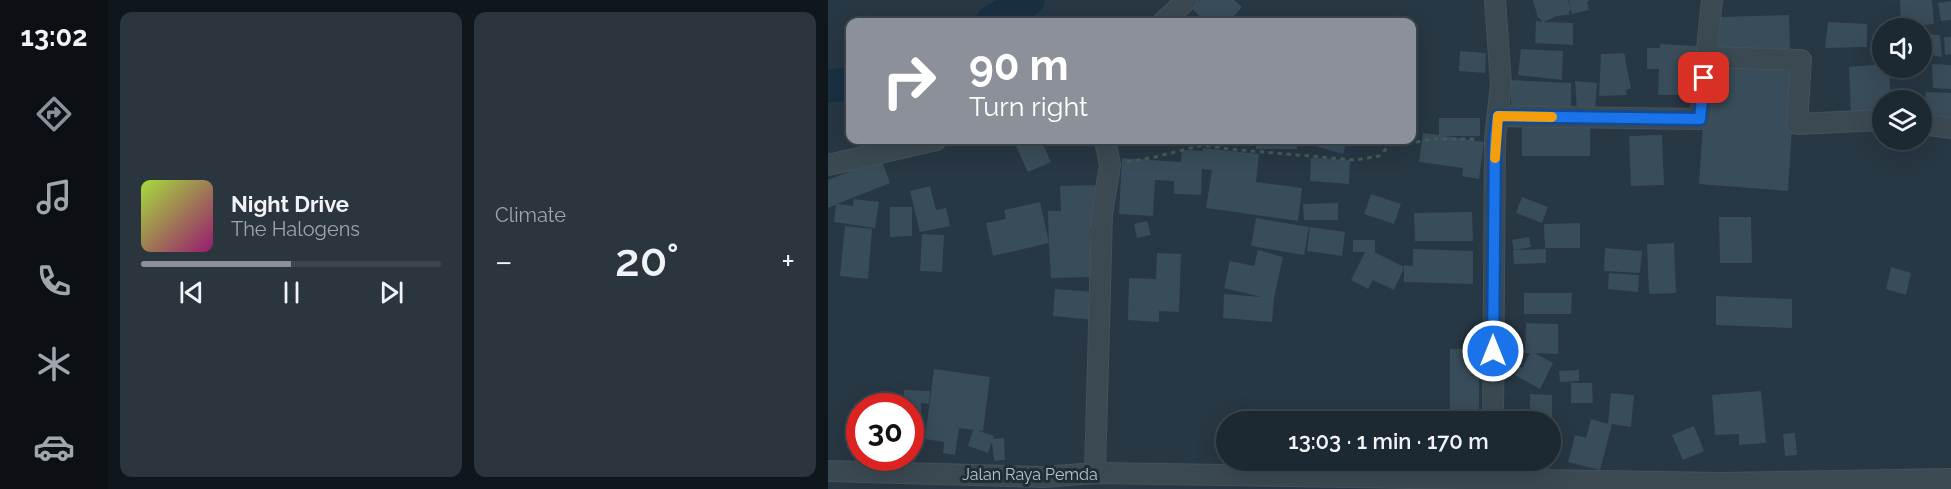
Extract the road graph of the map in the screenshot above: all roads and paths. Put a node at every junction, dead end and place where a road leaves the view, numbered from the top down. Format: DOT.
graph roads {
  1 [pos="1188,0"];
  2 [pos="1495,0"];
  3 [pos="1713,0"];
  4 [pos="1168,18"];
  5 [pos="1705,57"];
  6 [pos="1498,116"];
  7 [pos="1872,120"];
  8 [pos="1932,125"];
  9 [pos="1951,128"];
  10 [pos="1495,139"];
  11 [pos="1416,142"];
  12 [pos="919,144"];
  13 [pos="1106,144"];
  14 [pos="1391,144"];
  15 [pos="828,165"];
  16 [pos="1110,165"];
  17 [pos="1493,411"];
  18 [pos="828,471"];
  19 [pos="1095,473"];
  20 [pos="1493,476"];
  21 [pos="1951,479"];
  22 [pos="1043,483"];
  23 [pos="1722,486"];
  1 -- 4 [label="street"];
  2 -- 6 [label="street"];
  3 -- 5 [label="street"];
  5 -- 6 [label="street"];
  5 -- 7 [label="street"];
  6 -- 10 [label="street"];
  8 -- 9 [label="street"];
  10 -- 11 [label="path"];
  10 -- 17 [label="street"];
  12 -- 15 [label="street"];
  13 -- 16 [label="street"];
  14 -- 16 [label="path"];
  16 -- 19 [label="street"];
  18 -- 22 [label="street, Jalan Raya Pemda"];
  19 -- 20 [label="street, Jalan Raya Pemda"];
  19 -- 22 [label="street, Jalan Raya Pemda"];
  20 -- 23 [label="street, Jalan Raya Pemda"];
  21 -- 23 [label="street, Jalan Raya Pemda"];
}
